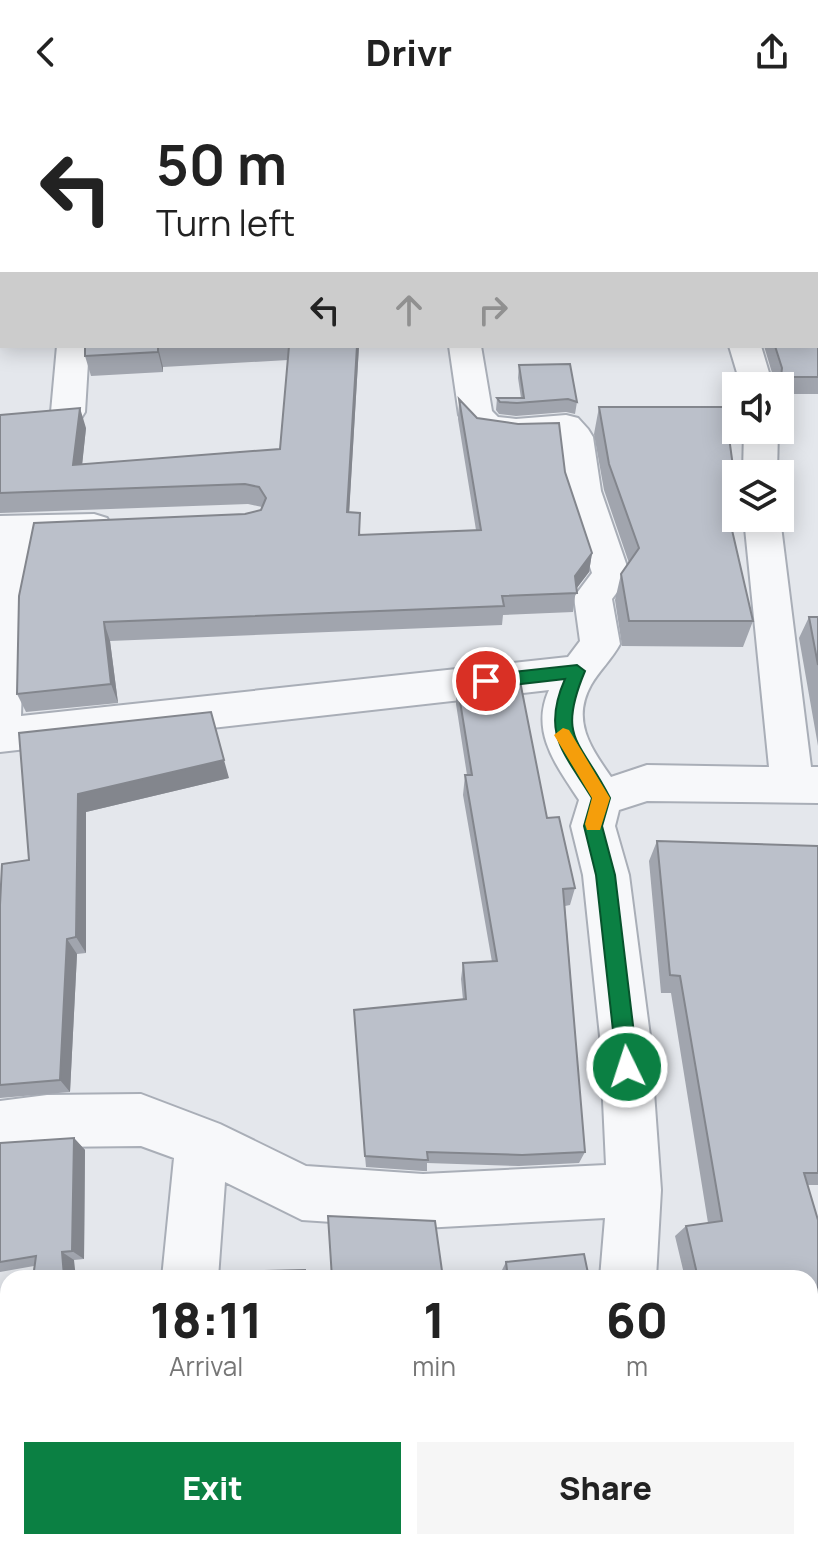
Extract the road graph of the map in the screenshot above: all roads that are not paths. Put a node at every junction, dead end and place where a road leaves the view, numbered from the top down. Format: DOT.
graph roads {
  1 [pos="73,348"];
  2 [pos="465,348"];
  3 [pos="746,348"];
  4 [pos="753,372"];
  5 [pos="68,412"];
  6 [pos="129,525"];
  7 [pos="11,529"];
  8 [pos="763,532"];
  9 [pos="3,615"];
  10 [pos="577,671"];
  11 [pos="0,735"];
  12 [pos="805,784"];
  13 [pos="601,798"];
  14 [pos="0,1127"];
  15 [pos="202,1142"];
  16 [pos="634,1190"];
  17 [pos="191,1270"];
  18 [pos="629,1270"];
  1 -- 5 [label="street"];
  2 -- 10 [label="street"];
  3 -- 4 [label="street"];
  6 -- 7 [label="street"];
  7 -- 9 [label="street"];
  8 -- 12 [label="street"];
  9 -- 11 [label="street"];
  10 -- 11 [label="street"];
  10 -- 13 [label="street"];
  12 -- 13 [label="street"];
  13 -- 16 [label="street"];
  14 -- 15 [label="street"];
  15 -- 16 [label="street"];
  15 -- 17 [label="street"];
  16 -- 18 [label="street"];
}
